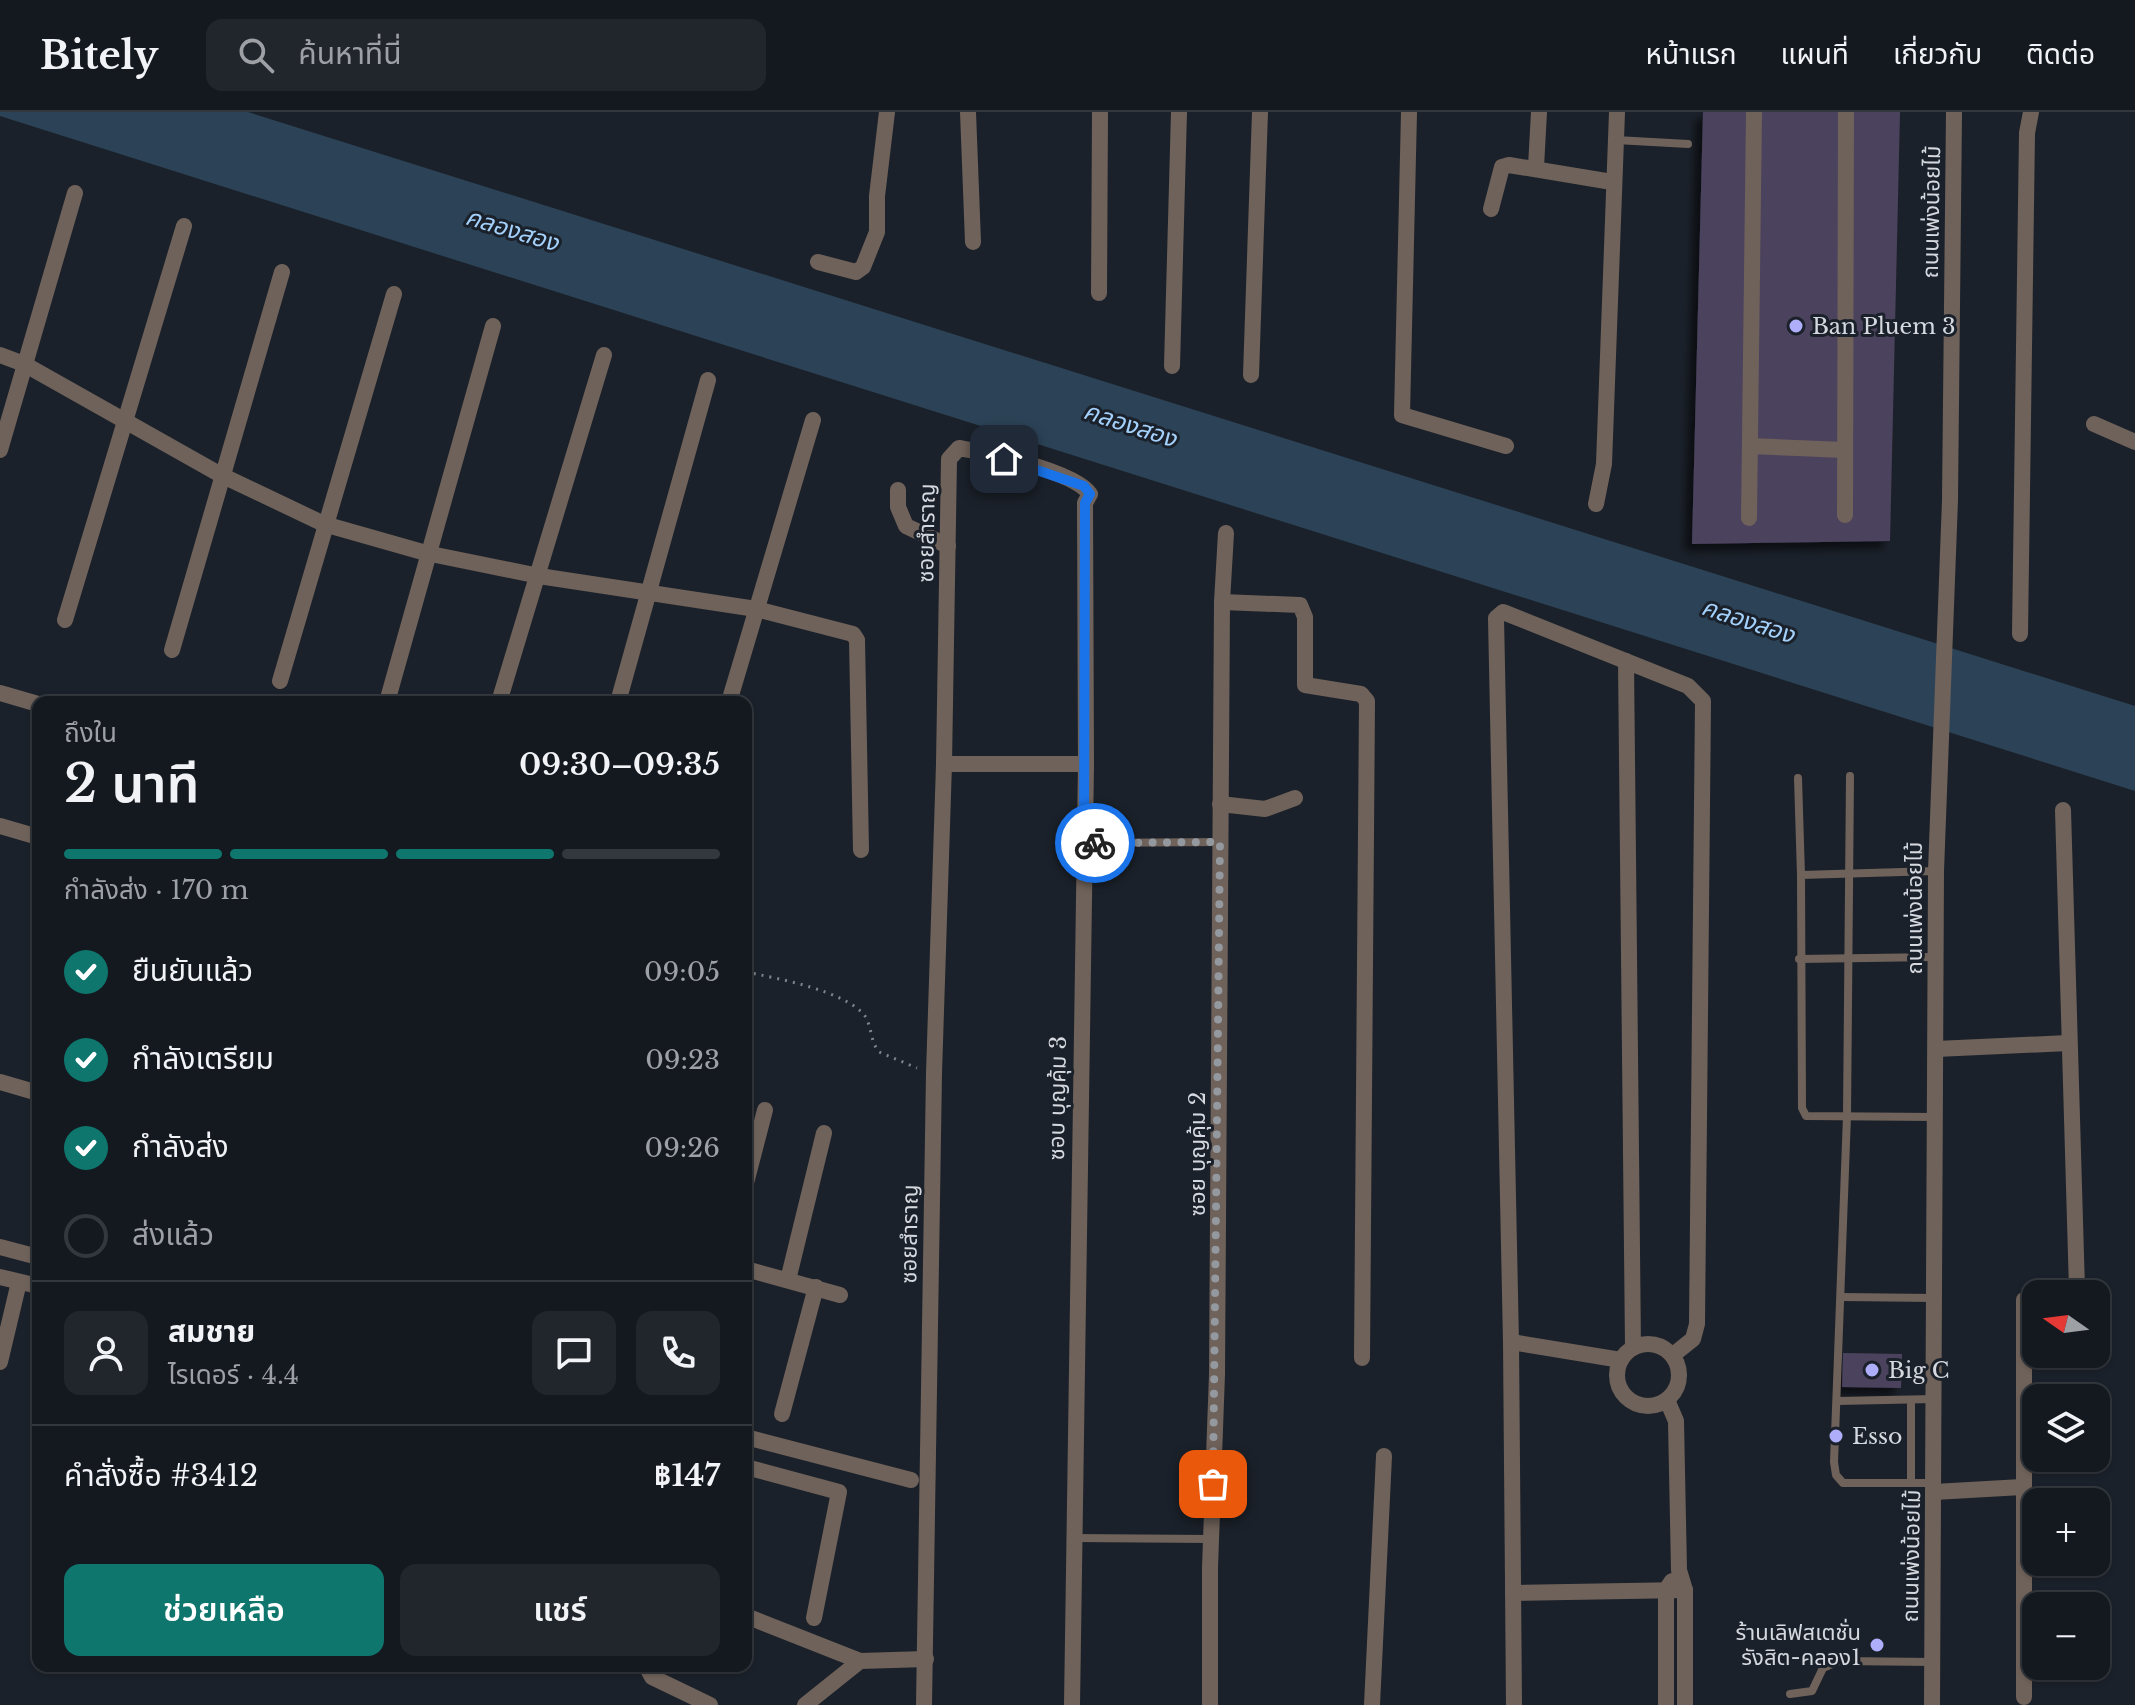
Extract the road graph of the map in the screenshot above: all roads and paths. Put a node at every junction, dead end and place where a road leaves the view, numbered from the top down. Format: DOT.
graph roads {
  1 [pos="887,112"];
  2 [pos="968,112"];
  3 [pos="1100,112"];
  4 [pos="1179,112"];
  5 [pos="1260,112"];
  6 [pos="1409,112"];
  7 [pos="1539,112"];
  8 [pos="1617,112"];
  9 [pos="1754,112"];
  10 [pos="1846,112"];
  11 [pos="1954,112"];
  12 [pos="2031,112"];
  13 [pos="1615,140"];
  14 [pos="1688,144"];
  15 [pos="1536,167"];
  16 [pos="1612,182"];
  17 [pos="75,193"];
  18 [pos="1491,209"];
  19 [pos="184,226"];
  20 [pos="973,242"];
  21 [pos="818,262"];
  22 [pos="282,272"];
  23 [pos="1099,293"];
  24 [pos="394,294"];
  25 [pos="493,326"];
  26 [pos="0,355"];
  27 [pos="604,355"];
  28 [pos="24,364"];
  29 [pos="1172,366"];
  30 [pos="1251,375"];
  31 [pos="708,380"];
  32 [pos="126,420"];
  33 [pos="813,420"];
  34 [pos="2094,424"];
  35 [pos="2135,442"];
  36 [pos="1506,446"];
  37 [pos="1750,446"];
  38 [pos="0,450"];
  39 [pos="1845,450"];
  40 [pos="221,475"];
  41 [pos="898,490"];
  42 [pos="1090,494"];
  43 [pos="1596,504"];
  44 [pos="1845,515"];
  45 [pos="1749,518"];
  46 [pos="324,524"];
  47 [pos="1226,533"];
  48 [pos="948,546"];
  49 [pos="426,553"];
  50 [pos="539,576"];
  51 [pos="647,590"];
  52 [pos="1222,602"];
  53 [pos="756,609"];
  54 [pos="65,620"];
  55 [pos="2020,634"];
  56 [pos="172,650"];
  57 [pos="1626,661"];
  58 [pos="280,681"];
  59 [pos="0,693"];
  60 [pos="389,696"];
  61 [pos="501,696"];
  62 [pos="620,696"];
  63 [pos="731,696"];
  64 [pos="32,702"];
  65 [pos="944,764"];
  66 [pos="1086,764"];
  67 [pos="1850,776"];
  68 [pos="1798,778"];
  69 [pos="1295,798"];
  70 [pos="1220,804"];
  71 [pos="2063,810"];
  72 [pos="0,826"];
  73 [pos="32,835"];
  74 [pos="1220,842"];
  75 [pos="1084,843"];
  76 [pos="861,850"];
  77 [pos="1936,871"];
  78 [pos="1801,875"];
  79 [pos="1847,875"];
  80 [pos="1936,957"];
  81 [pos="1799,959"];
  82 [pos="1849,960"];
  83 [pos="752,973"];
  84 [pos="2068,1043"];
  85 [pos="1936,1049"];
  86 [pos="934,1073"];
  87 [pos="0,1082"];
  88 [pos="32,1091"];
  89 [pos="765,1110"];
  90 [pos="1847,1116"];
  91 [pos="1936,1117"];
  92 [pos="824,1133"];
  93 [pos="752,1160"];
  94 [pos="0,1247"];
  95 [pos="32,1255"];
  96 [pos="752,1271"];
  97 [pos="0,1277"];
  98 [pos="788,1280"];
  99 [pos="2077,1280"];
  100 [pos="19,1282"];
  101 [pos="32,1285"];
  102 [pos="816,1287"];
  103 [pos="840,1295"];
  104 [pos="1841,1297"];
  105 [pos="1935,1298"];
  106 [pos="1511,1342"];
  107 [pos="1627,1354"];
  108 [pos="1673,1355"];
  109 [pos="1362,1358"];
  110 [pos="0,1362"];
  111 [pos="2023,1368"];
  112 [pos="1934,1399"];
  113 [pos="1667,1400"];
  114 [pos="1911,1400"];
  115 [pos="1837,1401"];
  116 [pos="782,1414"];
  117 [pos="752,1439"];
  118 [pos="1384,1456"];
  119 [pos="752,1469"];
  120 [pos="911,1480"];
  121 [pos="1911,1483"];
  122 [pos="2022,1487"];
  123 [pos="1934,1488"];
  124 [pos="1072,1538"];
  125 [pos="1211,1539"];
  126 [pos="1679,1570"];
  127 [pos="1666,1590"];
  128 [pos="1685,1590"];
  129 [pos="1513,1593"];
  130 [pos="752,1618"];
  131 [pos="814,1618"];
  132 [pos="926,1659"];
  133 [pos="860,1661"];
  134 [pos="1932,1662"];
  135 [pos="649,1672"];
  136 [pos="1790,1694"];
  137 [pos="2024,1697"];
  138 [pos="710,1705"];
  139 [pos="805,1705"];
  140 [pos="924,1705"];
  141 [pos="1072,1705"];
  142 [pos="1210,1705"];
  143 [pos="1372,1705"];
  144 [pos="1514,1705"];
  145 [pos="1666,1705"];
  146 [pos="1685,1705"];
  147 [pos="1932,1705"];
  1 -- 21 [label="street"];
  2 -- 20 [label="street"];
  3 -- 23 [label="street"];
  4 -- 29 [label="street"];
  5 -- 30 [label="street"];
  6 -- 36 [label="street"];
  7 -- 15 [label="street"];
  8 -- 13 [label="street"];
  9 -- 37 [label="street"];
  10 -- 39 [label="street"];
  11 -- 77 [label="street, ถนนเพ่งน้อยไม้"];
  12 -- 55 [label="street"];
  13 -- 14 [label="lane"];
  13 -- 16 [label="street"];
  15 -- 16 [label="street"];
  15 -- 18 [label="street"];
  16 -- 43 [label="street"];
  17 -- 28 [label="street"];
  19 -- 32 [label="street"];
  22 -- 40 [label="street"];
  24 -- 46 [label="street"];
  25 -- 49 [label="street"];
  26 -- 28 [label="street"];
  27 -- 50 [label="street"];
  28 -- 32 [label="street"];
  28 -- 38 [label="street"];
  31 -- 51 [label="street"];
  32 -- 40 [label="street"];
  32 -- 54 [label="street"];
  33 -- 53 [label="street"];
  34 -- 35 [label="street"];
  37 -- 39 [label="street"];
  37 -- 45 [label="street"];
  39 -- 44 [label="street"];
  40 -- 46 [label="street"];
  40 -- 56 [label="street"];
  41 -- 48 [label="street"];
  42 -- 48 [label="street, ซอยสำราญ"];
  42 -- 66 [label="street, ซอบ บุญคุ้ม 3"];
  46 -- 49 [label="street"];
  46 -- 58 [label="street"];
  47 -- 52 [label="street, ซอย บุญคุ้ม 2"];
  48 -- 65 [label="street, ซอยสำราญ"];
  49 -- 50 [label="street"];
  49 -- 60 [label="street"];
  50 -- 51 [label="street"];
  50 -- 61 [label="street"];
  51 -- 53 [label="street"];
  51 -- 62 [label="street"];
  52 -- 70 [label="street, ซอย บุญคุ้ม 2"];
  52 -- 109 [label="street"];
  53 -- 63 [label="street"];
  53 -- 76 [label="street"];
  57 -- 106 [label="street"];
  57 -- 107 [label="street"];
  57 -- 108 [label="street"];
  59 -- 64 [label="street"];
  65 -- 66 [label="street"];
  65 -- 86 [label="street, ซอยสำราญ"];
  66 -- 75 [label="street, ซอบ บุญคุ้ม 3"];
  67 -- 79 [label="lane"];
  68 -- 78 [label="lane"];
  69 -- 70 [label="street"];
  70 -- 74 [label="street, ซอย บุญคุ้ม 2"];
  71 -- 84 [label="street"];
  72 -- 73 [label="street"];
  74 -- 75 [label="lane"];
  74 -- 125 [label="street, ซอย บุญคุ้ม 2"];
  75 -- 124 [label="street, ซอบ บุญคุ้ม 3"];
  77 -- 79 [label="lane"];
  77 -- 80 [label="street, ถนนเพ่งน้อยไม้"];
  78 -- 79 [label="lane"];
  78 -- 81 [label="lane"];
  79 -- 82 [label="lane"];
  80 -- 82 [label="lane"];
  80 -- 85 [label="street, ถนนเพ่งน้อยไม้"];
  81 -- 82 [label="lane"];
  81 -- 90 [label="lane"];
  82 -- 90 [label="lane"];
  83 -- 86 [label="path"];
  84 -- 85 [label="street"];
  84 -- 99 [label="street"];
  85 -- 91 [label="street, ถนนเพ่งน้อยไม้"];
  86 -- 132 [label="street, ซอยสำราญ"];
  87 -- 88 [label="street"];
  89 -- 93 [label="street"];
  90 -- 91 [label="lane"];
  90 -- 104 [label="lane"];
  91 -- 105 [label="street, ถนนเพ่งน้อยไม้"];
  92 -- 98 [label="street"];
  94 -- 95 [label="street"];
  96 -- 98 [label="street"];
  97 -- 100 [label="street"];
  98 -- 102 [label="street"];
  100 -- 101 [label="street"];
  100 -- 110 [label="street"];
  102 -- 103 [label="street"];
  102 -- 116 [label="street"];
  104 -- 105 [label="lane"];
  104 -- 115 [label="lane"];
  105 -- 112 [label="street, ถนนเพ่งน้อยไม้"];
  106 -- 107 [label="street"];
  106 -- 129 [label="street"];
  107 -- 108 [label="street"];
  107 -- 113 [label="street"];
  108 -- 113 [label="street"];
  111 -- 122 [label="street"];
  112 -- 114 [label="lane"];
  112 -- 123 [label="street, ถนนเพ่งน้อยไม้"];
  113 -- 126 [label="street"];
  114 -- 115 [label="lane"];
  114 -- 121 [label="lane"];
  115 -- 121 [label="lane"];
  117 -- 120 [label="street"];
  118 -- 143 [label="street"];
  119 -- 131 [label="street"];
  121 -- 123 [label="lane"];
  122 -- 123 [label="street"];
  122 -- 137 [label="street"];
  123 -- 134 [label="street, ถนนเพ่งน้อยไม้"];
  124 -- 125 [label="lane"];
  124 -- 141 [label="street, ซอบ บุญคุ้ม 3"];
  125 -- 142 [label="street, ซอย บุญคุ้ม 2"];
  126 -- 127 [label="street"];
  126 -- 128 [label="street"];
  127 -- 128 [label="street"];
  127 -- 129 [label="street"];
  127 -- 145 [label="street"];
  128 -- 146 [label="street"];
  129 -- 144 [label="street"];
  130 -- 133 [label="street"];
  132 -- 133 [label="street"];
  132 -- 140 [label="street, ซอยสำราญ"];
  133 -- 139 [label="street"];
  134 -- 136 [label="lane"];
  134 -- 147 [label="street, ถนนเพ่งน้อยไม้"];
  135 -- 138 [label="street"];
}
